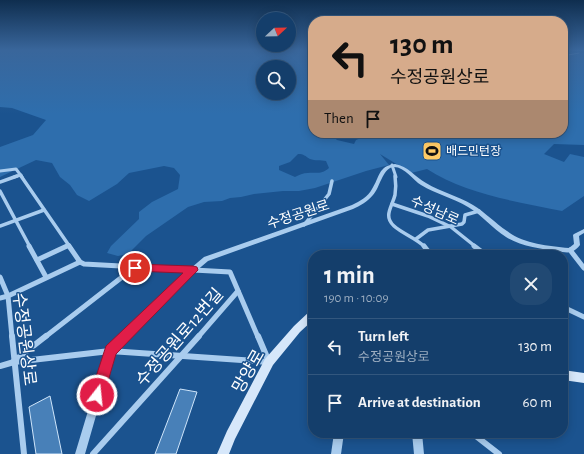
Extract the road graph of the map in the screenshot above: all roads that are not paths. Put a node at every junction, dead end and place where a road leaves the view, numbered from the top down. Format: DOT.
graph roads {
  1 [pos="392,165"];
  2 [pos="0,171"];
  3 [pos="21,175"];
  4 [pos="332,181"];
  5 [pos="0,182"];
  6 [pos="0,191"];
  7 [pos="392,204"];
  8 [pos="44,210"];
  9 [pos="479,211"];
  10 [pos="16,220"];
  11 [pos="304,225"];
  12 [pos="0,226"];
  13 [pos="451,227"];
  14 [pos="584,231"];
  15 [pos="416,239"];
  16 [pos="69,245"];
  17 [pos="428,250"];
  18 [pos="480,250"];
  19 [pos="570,250"];
  20 [pos="37,260"];
  21 [pos="80,262"];
  22 [pos="135,268"];
  23 [pos="584,268"];
  24 [pos="193,270"];
  25 [pos="0,277"];
  26 [pos="46,277"];
  27 [pos="238,291"];
  28 [pos="8,296"];
  29 [pos="0,298"];
  30 [pos="568,309"];
  31 [pos="584,317"];
  32 [pos="308,319"];
  33 [pos="110,350"];
  34 [pos="183,355"];
  35 [pos="14,362"];
  36 [pos="269,362"];
  37 [pos="0,366"];
  38 [pos="568,375"];
  39 [pos="584,378"];
  40 [pos="338,438"];
  41 [pos="418,438"];
  42 [pos="478,438"];
  43 [pos="24,454"];
  44 [pos="80,454"];
  45 [pos="93,454"];
  46 [pos="223,454"];
  47 [pos="336,454"];
  48 [pos="418,454"];
  49 [pos="499,454"];
  1 -- 7 [label="street"];
  1 -- 9 [label="street"];
  1 -- 11 [label="street, 수정공원로"];
  2 -- 3 [label="street"];
  3 -- 5 [label="street"];
  3 -- 8 [label="street"];
  4 -- 11 [label="street"];
  6 -- 10 [label="street"];
  7 -- 13 [label="street, 수성남로"];
  7 -- 15 [label="street"];
  8 -- 10 [label="street"];
  8 -- 16 [label="street"];
  9 -- 13 [label="street"];
  9 -- 19 [label="street"];
  10 -- 12 [label="street"];
  10 -- 20 [label="street"];
  11 -- 24 [label="street, 수정공원로"];
  13 -- 15 [label="street"];
  13 -- 18 [label="street, 수성남로"];
  14 -- 19 [label="street"];
  15 -- 17 [label="street"];
  16 -- 20 [label="street"];
  16 -- 21 [label="street"];
  19 -- 23 [label="street"];
  20 -- 26 [label="street"];
  21 -- 22 [label="street"];
  21 -- 26 [label="street"];
  22 -- 24 [label="street"];
  22 -- 35 [label="street"];
  24 -- 27 [label="street"];
  24 -- 33 [label="street, 수정공원로"];
  25 -- 28 [label="street, 수정공원상로"];
  26 -- 28 [label="street"];
  27 -- 34 [label="street, 수정공원로12번길"];
  27 -- 36 [label="street"];
  28 -- 29 [label="street"];
  28 -- 35 [label="street, 수정공원상로"];
  30 -- 31 [label="street"];
  32 -- 36 [label="main road, 망양로"];
  33 -- 34 [label="street"];
  33 -- 35 [label="street"];
  33 -- 44 [label="street, 수정공원로"];
  34 -- 36 [label="street"];
  34 -- 45 [label="street, 수정공원로12번길"];
  35 -- 37 [label="street"];
  35 -- 43 [label="street, 수정공원상로"];
  36 -- 46 [label="main road, 망양로"];
  38 -- 39 [label="main road"];
  40 -- 47 [label="street"];
  41 -- 48 [label="street"];
  42 -- 49 [label="street"];
}
